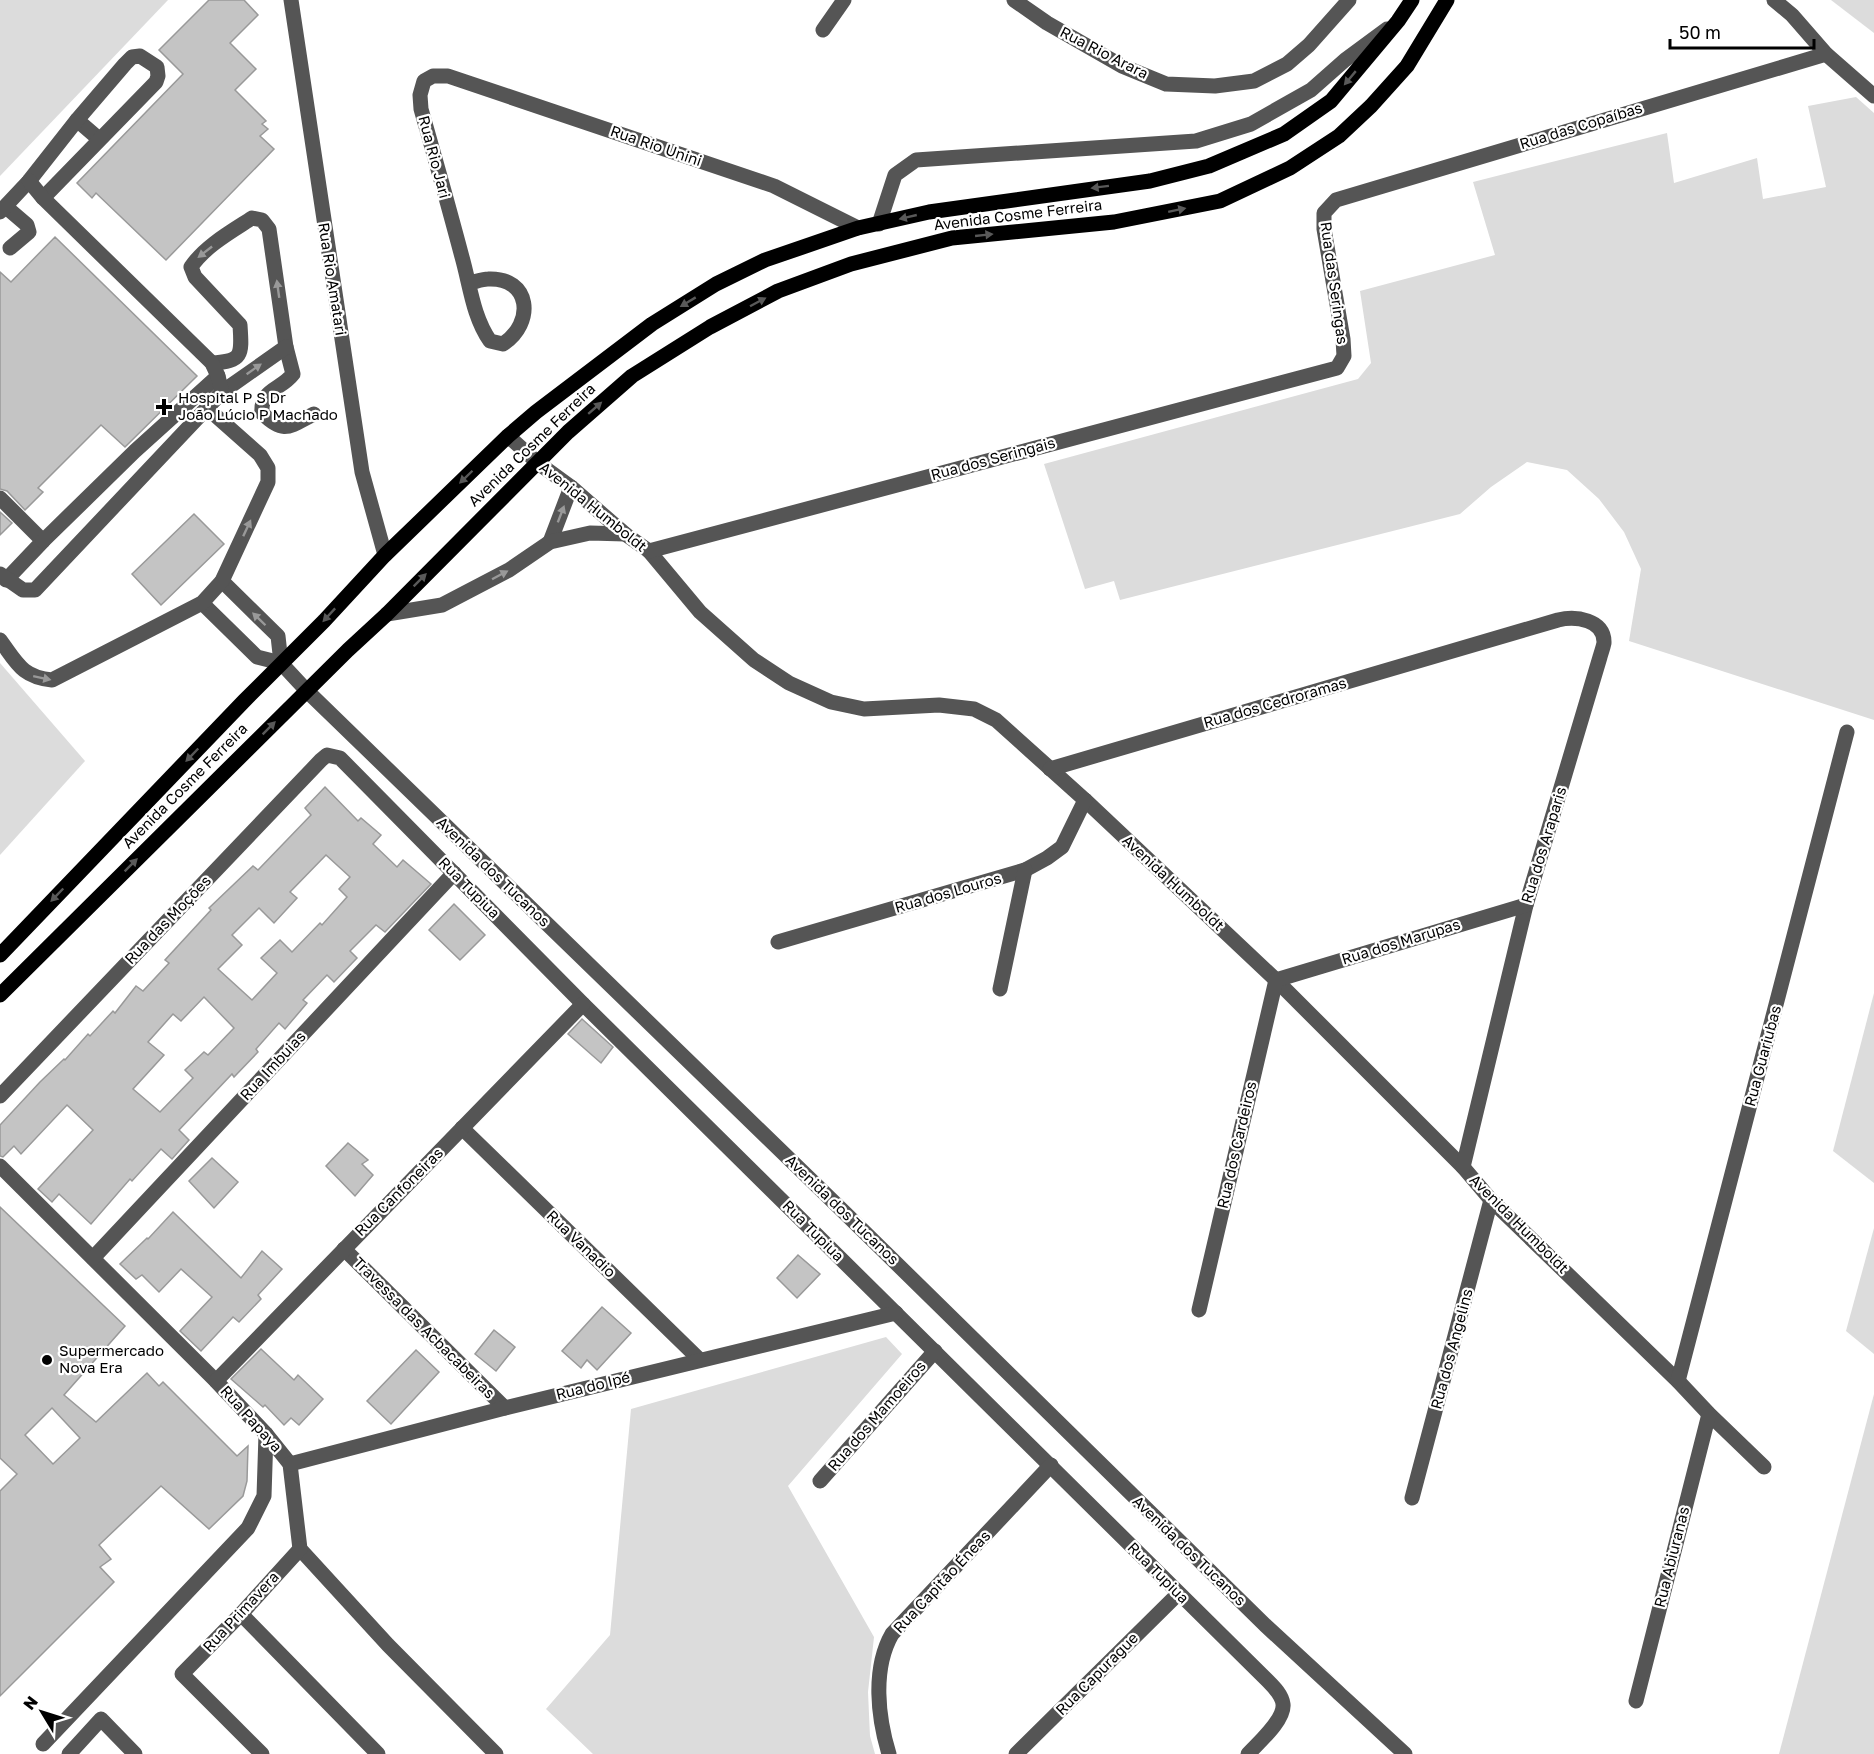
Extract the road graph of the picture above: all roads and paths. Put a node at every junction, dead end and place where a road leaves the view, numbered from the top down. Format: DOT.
graph roads {
  1 [pos="291,0"];
  2 [pos="844,0"];
  3 [pos="1014,0"];
  4 [pos="1349,0"];
  5 [pos="1412,0"];
  6 [pos="1447,0"];
  7 [pos="1774,0"];
  8 [pos="1398,21"];
  9 [pos="823,30"];
  10 [pos="1826,54"];
  11 [pos="448,76"];
  12 [pos="1874,96"];
  13 [pos="77,120"];
  14 [pos="99,139"];
  15 [pos="29,181"];
  16 [pos="43,198"];
  17 [pos="1336,200"];
  18 [pos="3,209"];
  19 [pos="879,224"];
  20 [pos="858,228"];
  21 [pos="10,248"];
  22 [pos="469,283"];
  23 [pos="286,347"];
  24 [pos="1337,368"];
  25 [pos="215,370"];
  26 [pos="222,392"];
  27 [pos="207,408"];
  28 [pos="314,414"];
  29 [pos="508,436"];
  30 [pos="538,463"];
  31 [pos="571,487"];
  32 [pos="0,498"];
  33 [pos="625,534"];
  34 [pos="43,540"];
  35 [pos="550,542"];
  36 [pos="649,551"];
  37 [pos="385,555"];
  38 [pos="3,577"];
  39 [pos="222,581"];
  40 [pos="202,603"];
  41 [pos="387,614"];
  42 [pos="1499,638"];
  43 [pos="0,640"];
  44 [pos="281,663"];
  45 [pos="307,691"];
  46 [pos="1847,732"];
  47 [pos="340,758"];
  48 [pos="1050,769"];
  49 [pos="1085,800"];
  50 [pos="1025,870"];
  51 [pos="454,873"];
  52 [pos="1526,905"];
  53 [pos="778,942"];
  54 [pos="0,955"];
  55 [pos="1276,980"];
  56 [pos="1000,989"];
  57 [pos="0,996"];
  58 [pos="583,1004"];
  59 [pos="0,1096"];
  60 [pos="462,1128"];
  61 [pos="0,1166"];
  62 [pos="1463,1167"];
  63 [pos="1491,1200"];
  64 [pos="344,1249"];
  65 [pos="93,1258"];
  66 [pos="1199,1310"];
  67 [pos="896,1313"];
  68 [pos="935,1351"];
  69 [pos="700,1360"];
  70 [pos="216,1381"];
  71 [pos="1678,1381"];
  72 [pos="505,1408"];
  73 [pos="1709,1414"];
  74 [pos="266,1434"];
  75 [pos="290,1464"];
  76 [pos="1051,1465"];
  77 [pos="1764,1467"];
  78 [pos="820,1481"];
  79 [pos="1412,1498"];
  80 [pos="300,1549"];
  81 [pos="1178,1594"];
  82 [pos="241,1614"];
  83 [pos="1636,1701"];
  84 [pos="44,1744"];
  85 [pos="69,1754"];
  86 [pos="135,1754"];
  87 [pos="262,1754"];
  88 [pos="378,1754"];
  89 [pos="496,1754"];
  90 [pos="889,1754"];
  91 [pos="1016,1754"];
  92 [pos="1248,1754"];
  93 [pos="1406,1754"];
  1 -- 37 [label="street, Rua Rio Amatari"];
  2 -- 9 [label="street"];
  3 -- 4 [label="street, Rua Rio Arara"];
  5 -- 8 [label="main road, Avenida Cosme Ferreira"];
  30 -- 6 [label="main road, Avenida Cosme Ferreira, one-way"];
  7 -- 10 [label="street"];
  8 -- 19 [label="main road, Avenida Cosme Ferreira, one-way"];
  8 -- 19 [label="street"];
  10 -- 12 [label="street"];
  10 -- 17 [label="street, Rua das Copaíbas"];
  11 -- 20 [label="street, Rua Rio Unini"];
  11 -- 22 [label="street, Rua Rio Jari"];
  13 -- 14 [label="street"];
  13 -- 14 [label="street"];
  13 -- 15 [label="street"];
  14 -- 16 [label="street"];
  15 -- 16 [label="street"];
  15 -- 18 [label="street"];
  16 -- 25 [label="street"];
  17 -- 24 [label="street, Rua das Seringas"];
  18 -- 21 [label="street"];
  19 -- 20 [label="main road, Avenida Cosme Ferreira"];
  20 -- 29 [label="main road, Avenida Cosme Ferreira, one-way"];
  22 -- 22 [label="street"];
  23 -- 25 [label="street, one-way"];
  26 -- 23 [label="street, one-way"];
  23 -- 28 [label="street"];
  24 -- 36 [label="street, Rua dos Seringais"];
  25 -- 26 [label="street"];
  25 -- 34 [label="street"];
  26 -- 27 [label="street"];
  27 -- 38 [label="street"];
  39 -- 27 [label="street, one-way"];
  29 -- 30 [label="street, Avenida Humboldt"];
  29 -- 37 [label="main road, Avenida Cosme Ferreira, one-way"];
  30 -- 31 [label="street, Avenida Humboldt"];
  41 -- 30 [label="main road, Avenida Cosme Ferreira, one-way"];
  31 -- 33 [label="street, Avenida Humboldt"];
  35 -- 31 [label="street, one-way"];
  32 -- 34 [label="street"];
  33 -- 35 [label="street"];
  33 -- 36 [label="street, Avenida Humboldt"];
  34 -- 38 [label="street"];
  41 -- 35 [label="street, one-way"];
  36 -- 48 [label="street, Avenida Humboldt"];
  37 -- 44 [label="main road, Avenida Cosme Ferreira, one-way"];
  39 -- 40 [label="street"];
  44 -- 39 [label="street, one-way"];
  43 -- 40 [label="street, one-way"];
  40 -- 44 [label="street"];
  41 -- 45 [label="main road, Avenida Cosme Ferreira"];
  42 -- 48 [label="street, Rua dos Cedroramas"];
  42 -- 52 [label="street, Rua dos Araparis"];
  44 -- 45 [label="street, Avenida dos Tucanos"];
  44 -- 54 [label="main road, Avenida Cosme Ferreira, one-way"];
  57 -- 45 [label="main road, Avenida Cosme Ferreira, one-way"];
  45 -- 93 [label="street, Avenida dos Tucanos"];
  46 -- 71 [label="street, Rua Guariubas"];
  47 -- 51 [label="street, Rua Tupiua"];
  47 -- 59 [label="street, Rua das Moções"];
  48 -- 49 [label="street, Avenida Humboldt"];
  49 -- 50 [label="street, Rua dos Louros"];
  49 -- 55 [label="street, Avenida Humboldt"];
  50 -- 53 [label="street, Rua dos Louros"];
  50 -- 56 [label="street"];
  51 -- 58 [label="street, Rua Tupiua"];
  51 -- 65 [label="street, Rua Imbuias"];
  52 -- 55 [label="street, Rua dos Marupas"];
  52 -- 62 [label="street, Rua dos Araparis"];
  55 -- 62 [label="street, Avenida Humboldt"];
  55 -- 66 [label="street, Rua dos Cardeiros"];
  58 -- 60 [label="street, Rua Canfoneiras"];
  58 -- 67 [label="street, Rua Tupiua"];
  60 -- 64 [label="street, Rua Canfoneiras"];
  60 -- 69 [label="street, Rua Vanadio"];
  61 -- 65 [label="street, Rua Papaya"];
  62 -- 63 [label="street, Avenida Humboldt"];
  63 -- 71 [label="street, Avenida Humboldt"];
  63 -- 79 [label="street, Rua dos Angelins"];
  64 -- 70 [label="street, Rua Canfoneiras"];
  64 -- 72 [label="street, Travessa das Acbacabeiras"];
  65 -- 70 [label="street, Rua Papaya"];
  67 -- 68 [label="street, Rua Tupiua"];
  67 -- 69 [label="street, Rua do Ipé"];
  68 -- 76 [label="street, Rua Tupiua"];
  68 -- 78 [label="street, Rua dos Mamoeiros"];
  69 -- 72 [label="street, Rua do Ipé"];
  70 -- 74 [label="street, Rua Papaya"];
  71 -- 73 [label="street, Avenida Humboldt"];
  72 -- 75 [label="street, Rua do Ipé"];
  73 -- 77 [label="street, Avenida Humboldt"];
  73 -- 83 [label="street, Rua Abiuranas"];
  74 -- 75 [label="street, Rua Papaya"];
  74 -- 84 [label="street"];
  75 -- 80 [label="street, Rua Papaya"];
  76 -- 81 [label="street, Rua Tupiua"];
  76 -- 90 [label="street, Rua Capitão Éneas"];
  80 -- 82 [label="street, Rua Primavera"];
  80 -- 89 [label="street"];
  81 -- 91 [label="street, Rua Capurague"];
  81 -- 92 [label="street, Rua Tupiua"];
  82 -- 87 [label="street, Rua Primavera"];
  82 -- 88 [label="street"];
  85 -- 86 [label="street"];
}
